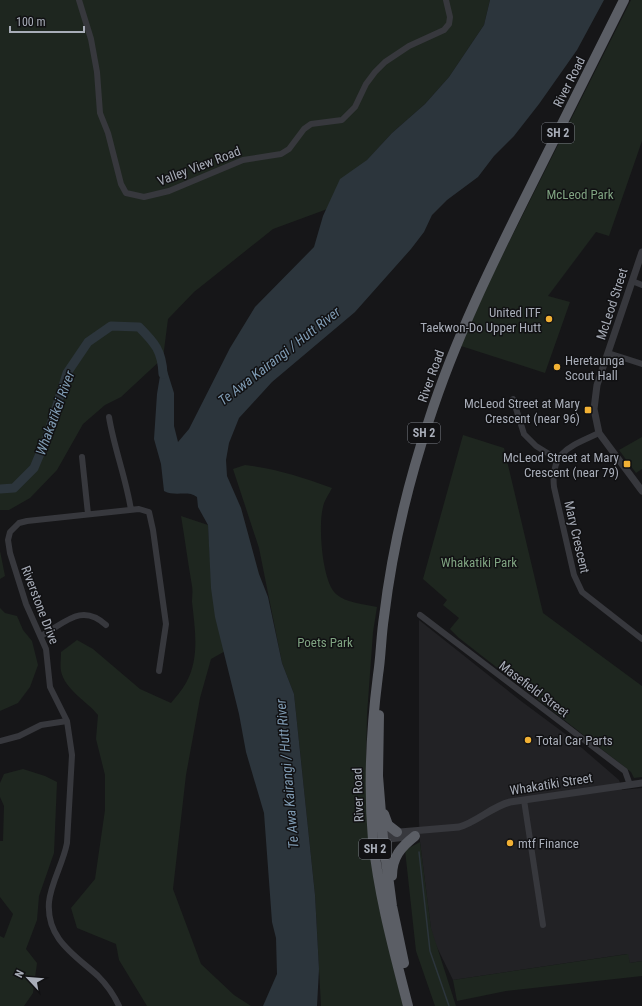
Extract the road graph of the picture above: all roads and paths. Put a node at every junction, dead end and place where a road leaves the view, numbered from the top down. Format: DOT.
graph roads {
  1 [pos="79,0"];
  2 [pos="446,0"];
  3 [pos="624,0"];
  4 [pos="642,252"];
  5 [pos="632,281"];
  6 [pos="642,285"];
  7 [pos="608,353"];
  8 [pos="642,364"];
  9 [pos="513,400"];
  10 [pos="109,417"];
  11 [pos="599,434"];
  12 [pos="82,457"];
  13 [pos="557,459"];
  14 [pos="642,491"];
  15 [pos="131,510"];
  16 [pos="88,514"];
  17 [pos="420,615"];
  18 [pos="106,625"];
  19 [pos="41,636"];
  20 [pos="642,639"];
  21 [pos="159,671"];
  22 [pos="378,675"];
  23 [pos="66,721"];
  24 [pos="372,736"];
  25 [pos="0,741"];
  26 [pos="379,758"];
  27 [pos="642,783"];
  28 [pos="630,785"];
  29 [pos="524,800"];
  30 [pos="446,829"];
  31 [pos="397,832"];
  32 [pos="415,836"];
  33 [pos="383,838"];
  34 [pos="543,925"];
  35 [pos="400,962"];
  36 [pos="119,1006"];
  37 [pos="408,1006"];
  38 [pos="415,1006"];
  1 -- 2 [label="street, Valley View Road"];
  3 -- 22 [label="highway, River Road / SH 2"];
  4 -- 5 [label="street, McLeod Street"];
  5 -- 6 [label="street"];
  5 -- 7 [label="street, McLeod Street"];
  7 -- 8 [label="street"];
  7 -- 11 [label="street, McLeod Street"];
  9 -- 13 [label="street"];
  10 -- 15 [label="street"];
  11 -- 13 [label="street"];
  11 -- 14 [label="street, McLeod Street"];
  12 -- 16 [label="street"];
  13 -- 20 [label="street, Mary Crescent"];
  15 -- 16 [label="street, Riverstone Drive"];
  15 -- 21 [label="street, Riverstone Drive"];
  16 -- 19 [label="street, Riverstone Drive"];
  17 -- 28 [label="street, Masefield Street"];
  18 -- 19 [label="street"];
  19 -- 23 [label="street, Riverstone Drive"];
  22 -- 24 [label="highway, River Road / SH 2"];
  22 -- 26 [label="highway, River Road / SH 2"];
  23 -- 25 [label="street"];
  23 -- 36 [label="street, Riverstone Drive"];
  24 -- 33 [label="highway"];
  24 -- 35 [label="highway, River Road / SH 2"];
  26 -- 31 [label="highway"];
  26 -- 33 [label="highway, River Road / SH 2"];
  27 -- 28 [label="street, Whakatiki Street"];
  28 -- 29 [label="street, Whakatiki Street"];
  29 -- 30 [label="street, Whakatiki Street"];
  29 -- 34 [label="street"];
  30 -- 31 [label="street, Whakatiki Street"];
  30 -- 32 [label="street, Whakatiki Street"];
  31 -- 33 [label="street, Whakatiki Street"];
  32 -- 33 [label="street, Whakatiki Street"];
  32 -- 35 [label="highway"];
  33 -- 35 [label="highway, River Road"];
  35 -- 37 [label="highway, River Road / SH 2"];
  35 -- 38 [label="highway, River Road / SH 2"];
}
